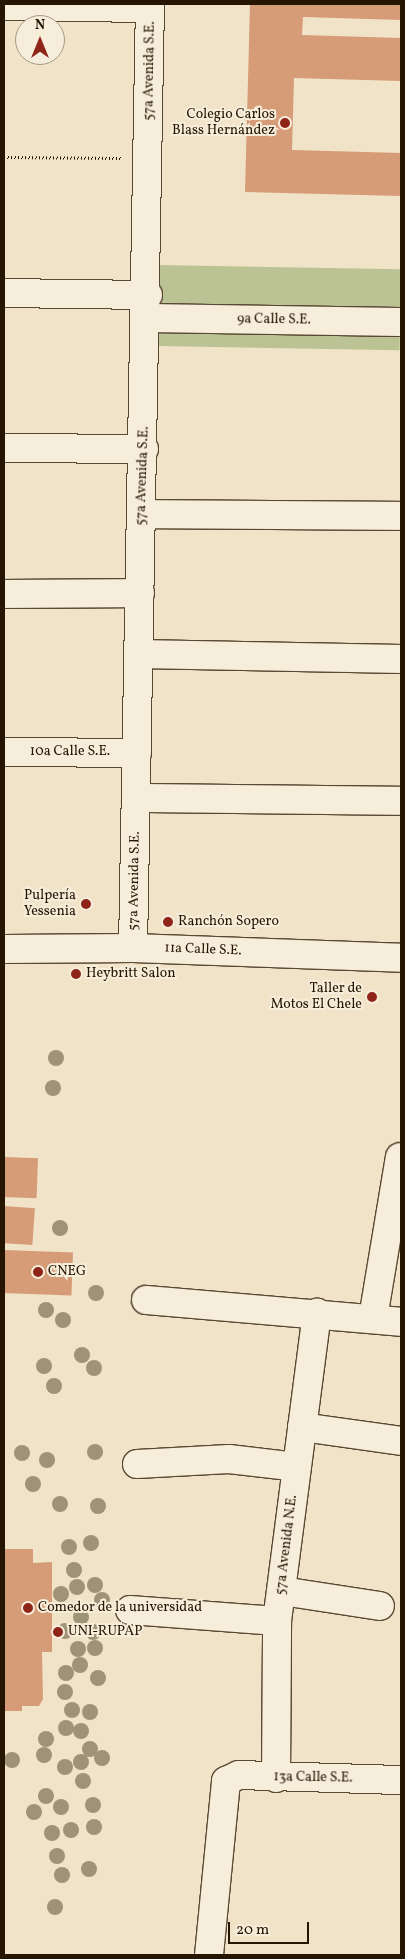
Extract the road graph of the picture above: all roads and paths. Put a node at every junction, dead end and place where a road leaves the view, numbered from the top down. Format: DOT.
graph roads {
  1 [pos="4,6"];
  2 [pos="150,6"];
  3 [pos="4,157"];
  4 [pos="149,158"];
  5 [pos="4,293"];
  6 [pos="148,306"];
  7 [pos="401,322"];
  8 [pos="4,448"];
  9 [pos="144,449"];
  10 [pos="142,514"];
  11 [pos="401,516"];
  12 [pos="140,593"];
  13 [pos="4,594"];
  14 [pos="139,654"];
  15 [pos="401,659"];
  16 [pos="4,752"];
  17 [pos="137,753"];
  18 [pos="136,798"];
  19 [pos="401,801"];
  20 [pos="133,948"];
  21 [pos="4,949"];
  22 [pos="401,958"];
  23 [pos="400,1157"];
  24 [pos="146,1300"];
  25 [pos="317,1313"];
  26 [pos="373,1318"];
  27 [pos="401,1322"];
  28 [pos="302,1427"];
  29 [pos="401,1441"];
  30 [pos="137,1464"];
  31 [pos="297,1467"];
  32 [pos="282,1591"];
  33 [pos="380,1606"];
  34 [pos="130,1610"];
  35 [pos="277,1621"];
  36 [pos="276,1778"];
  37 [pos="401,1780"];
  38 [pos="209,1955"];
  1 -- 2 [label="street"];
  2 -- 4 [label="street, 57a Avenida S.E."];
  3 -- 4 [label="path"];
  4 -- 6 [label="street, 57a Avenida S.E."];
  5 -- 6 [label="street, 9a Calle S.E."];
  6 -- 7 [label="street, 9a Calle S.E."];
  6 -- 9 [label="street, 57a Avenida S.E."];
  8 -- 9 [label="street"];
  9 -- 10 [label="street, 57a Avenida S.E."];
  10 -- 11 [label="street"];
  10 -- 12 [label="street, 57a Avenida S.E."];
  12 -- 13 [label="street"];
  12 -- 14 [label="street, 57a Avenida S.E."];
  14 -- 15 [label="street"];
  14 -- 17 [label="street, 57a Avenida S.E."];
  16 -- 17 [label="street, 10a Calle S.E."];
  17 -- 18 [label="street, 57a Avenida S.E."];
  18 -- 19 [label="street"];
  18 -- 20 [label="street, 57a Avenida S.E."];
  20 -- 21 [label="street, 11a Calle S.E."];
  20 -- 22 [label="street, 11a Calle S.E."];
  23 -- 26 [label="street"];
  24 -- 25 [label="street"];
  25 -- 26 [label="street"];
  25 -- 28 [label="street, 57a Avenida N.E."];
  26 -- 27 [label="street"];
  28 -- 29 [label="street"];
  28 -- 31 [label="street, 57a Avenida N.E."];
  30 -- 31 [label="street"];
  31 -- 32 [label="street, 57a Avenida N.E."];
  32 -- 33 [label="street"];
  32 -- 35 [label="street, 57a Avenida N.E."];
  34 -- 35 [label="street"];
  35 -- 36 [label="street, 57a Avenida N.E."];
  36 -- 37 [label="street, 13a Calle S.E."];
  36 -- 38 [label="street, 13a Calle S.E."];
}
